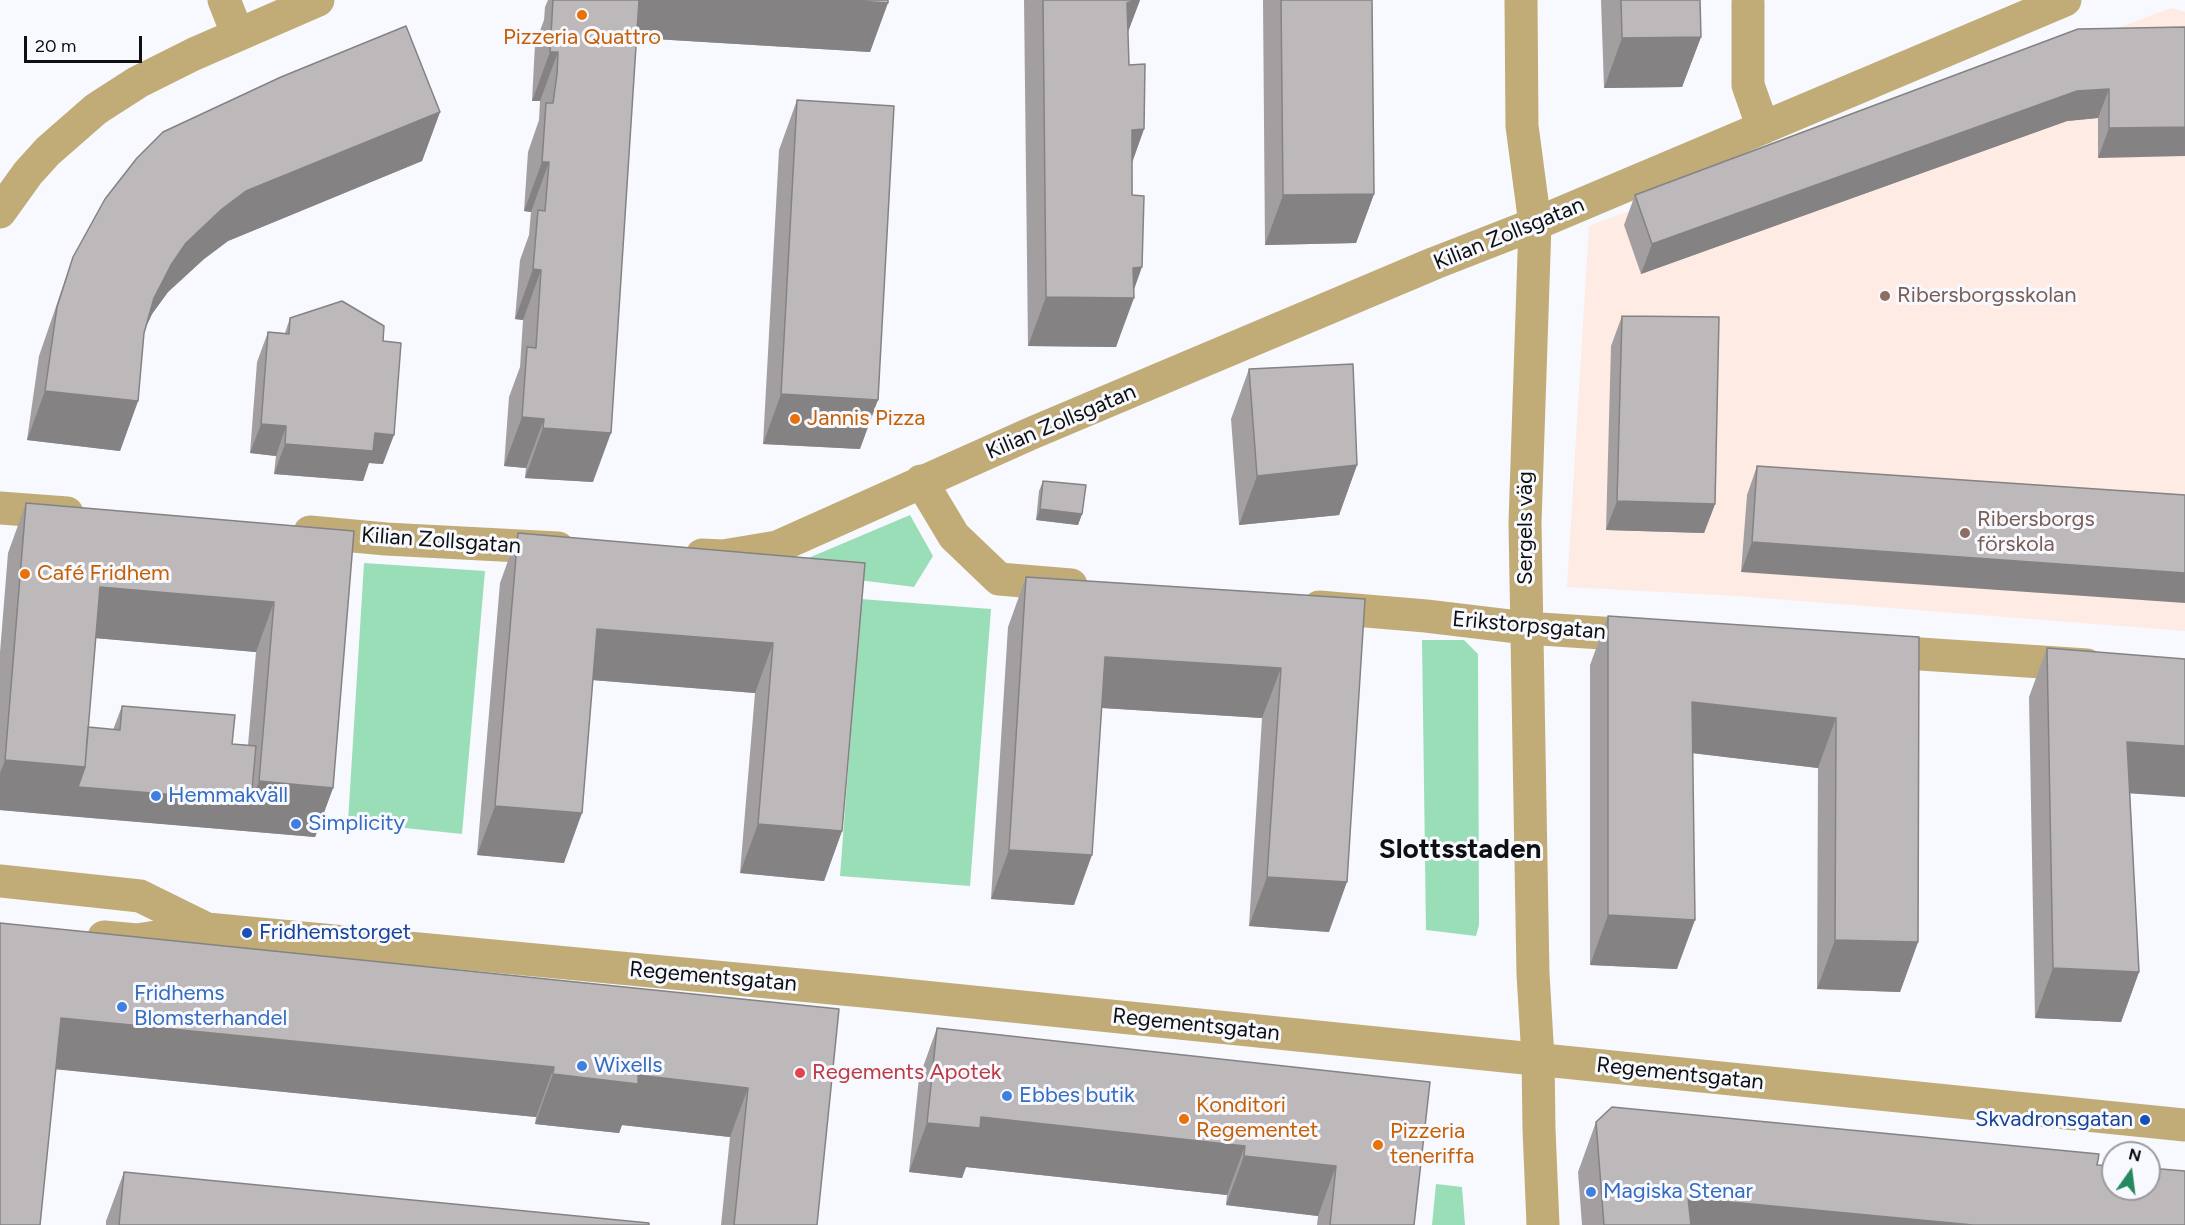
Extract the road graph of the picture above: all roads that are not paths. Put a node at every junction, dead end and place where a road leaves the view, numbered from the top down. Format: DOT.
graph roads {
  1 [pos="224,0"];
  2 [pos="318,0"];
  3 [pos="1521,0"];
  4 [pos="2066,0"];
  5 [pos="1748,3"];
  6 [pos="238,35"];
  7 [pos="1763,128"];
  8 [pos="0,212"];
  9 [pos="1535,224"];
  10 [pos="921,481"];
  11 [pos="0,508"];
  12 [pos="95,515"];
  13 [pos="284,530"];
  14 [pos="584,549"];
  15 [pos="677,554"];
  16 [pos="1106,588"];
  17 [pos="1296,605"];
  18 [pos="1526,628"];
  19 [pos="1679,638"];
  20 [pos="1844,649"];
  21 [pos="2114,667"];
  22 [pos="0,881"];
  23 [pos="207,929"];
  24 [pos="80,935"];
  25 [pos="1538,1058"];
  26 [pos="2185,1125"];
  27 [pos="1543,1225"];
  1 -- 6 [label="street"];
  2 -- 6 [label="street"];
  3 -- 9 [label="street, Sergels väg"];
  4 -- 7 [label="street, Kilian Zollsgatan"];
  5 -- 7 [label="street"];
  6 -- 8 [label="street"];
  7 -- 9 [label="street, Kilian Zollsgatan"];
  9 -- 10 [label="street, Kilian Zollsgatan"];
  9 -- 18 [label="street, Sergels väg"];
  10 -- 15 [label="street, Kilian Zollsgatan"];
  10 -- 16 [label="street"];
  11 -- 12 [label="street"];
  13 -- 14 [label="street, Kilian Zollsgatan"];
  17 -- 18 [label="street, Erikstorpsgatan"];
  18 -- 19 [label="street, Erikstorpsgatan"];
  18 -- 25 [label="street, Sergels väg"];
  20 -- 21 [label="street"];
  22 -- 23 [label="street, Regementsgatan"];
  23 -- 24 [label="street, Regementsgatan"];
  23 -- 25 [label="street, Regementsgatan"];
  25 -- 26 [label="street, Regementsgatan"];
  25 -- 27 [label="street, Sergels väg"];
}
